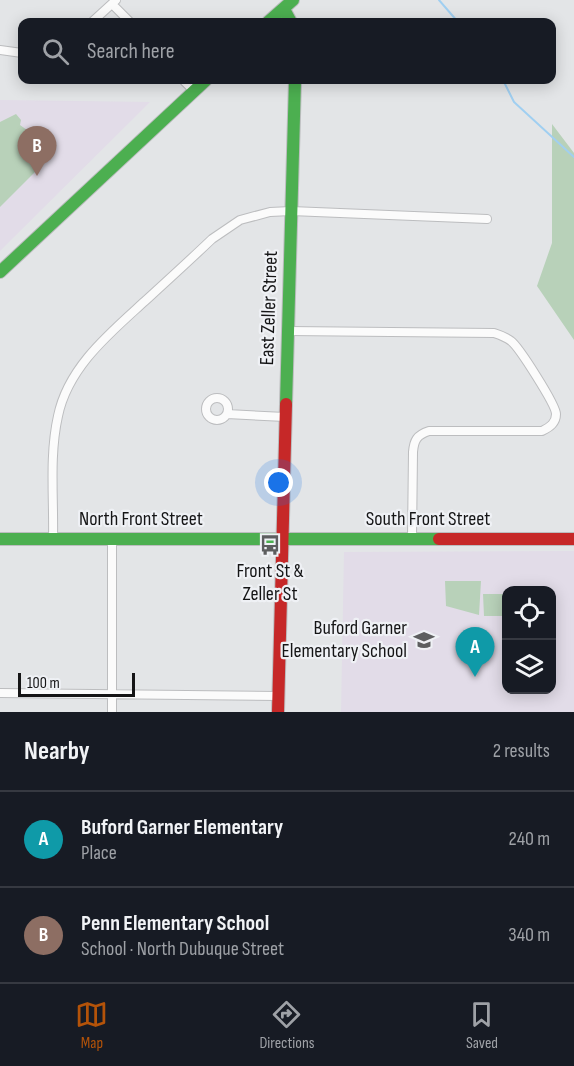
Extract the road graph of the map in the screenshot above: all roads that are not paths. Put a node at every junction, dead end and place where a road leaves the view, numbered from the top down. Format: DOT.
graph roads {
  1 [pos="293,0"];
  2 [pos="114,2"];
  3 [pos="284,9"];
  4 [pos="96,18"];
  5 [pos="127,18"];
  6 [pos="273,18"];
  7 [pos="289,18"];
  8 [pos="0,50"];
  9 [pos="18,52"];
  10 [pos="187,84"];
  11 [pos="202,84"];
  12 [pos="295,84"];
  13 [pos="194,91"];
  14 [pos="291,211"];
  15 [pos="488,219"];
  16 [pos="0,272"];
  17 [pos="288,331"];
  18 [pos="227,414"];
  19 [pos="285,417"];
  20 [pos="282,538"];
  21 [pos="412,538"];
  22 [pos="0,539"];
  23 [pos="53,539"];
  24 [pos="112,539"];
  25 [pos="574,539"];
  26 [pos="0,693"];
  27 [pos="112,694"];
  28 [pos="278,696"];
  29 [pos="112,712"];
  30 [pos="278,712"];
  1 -- 3 [label="street"];
  2 -- 4 [label="street"];
  2 -- 5 [label="street"];
  3 -- 6 [label="street"];
  3 -- 7 [label="street"];
  8 -- 9 [label="street"];
  10 -- 13 [label="street"];
  11 -- 13 [label="street"];
  12 -- 14 [label="street, East Zeller Street"];
  13 -- 16 [label="street"];
  14 -- 15 [label="street"];
  14 -- 17 [label="street, East Zeller Street"];
  14 -- 23 [label="street"];
  17 -- 19 [label="street, East Zeller Street"];
  17 -- 21 [label="street"];
  18 -- 19 [label="street"];
  19 -- 20 [label="street, East Zeller Street"];
  20 -- 21 [label="street, South Front Street"];
  20 -- 24 [label="street, North Front Street"];
  20 -- 28 [label="street, East Zeller Street"];
  21 -- 25 [label="street, South Front Street"];
  22 -- 23 [label="street, North Front Street"];
  23 -- 24 [label="street, North Front Street"];
  24 -- 27 [label="street"];
  26 -- 27 [label="street"];
  27 -- 28 [label="street"];
  27 -- 29 [label="street"];
  28 -- 30 [label="street, East Zeller Street"];
}
